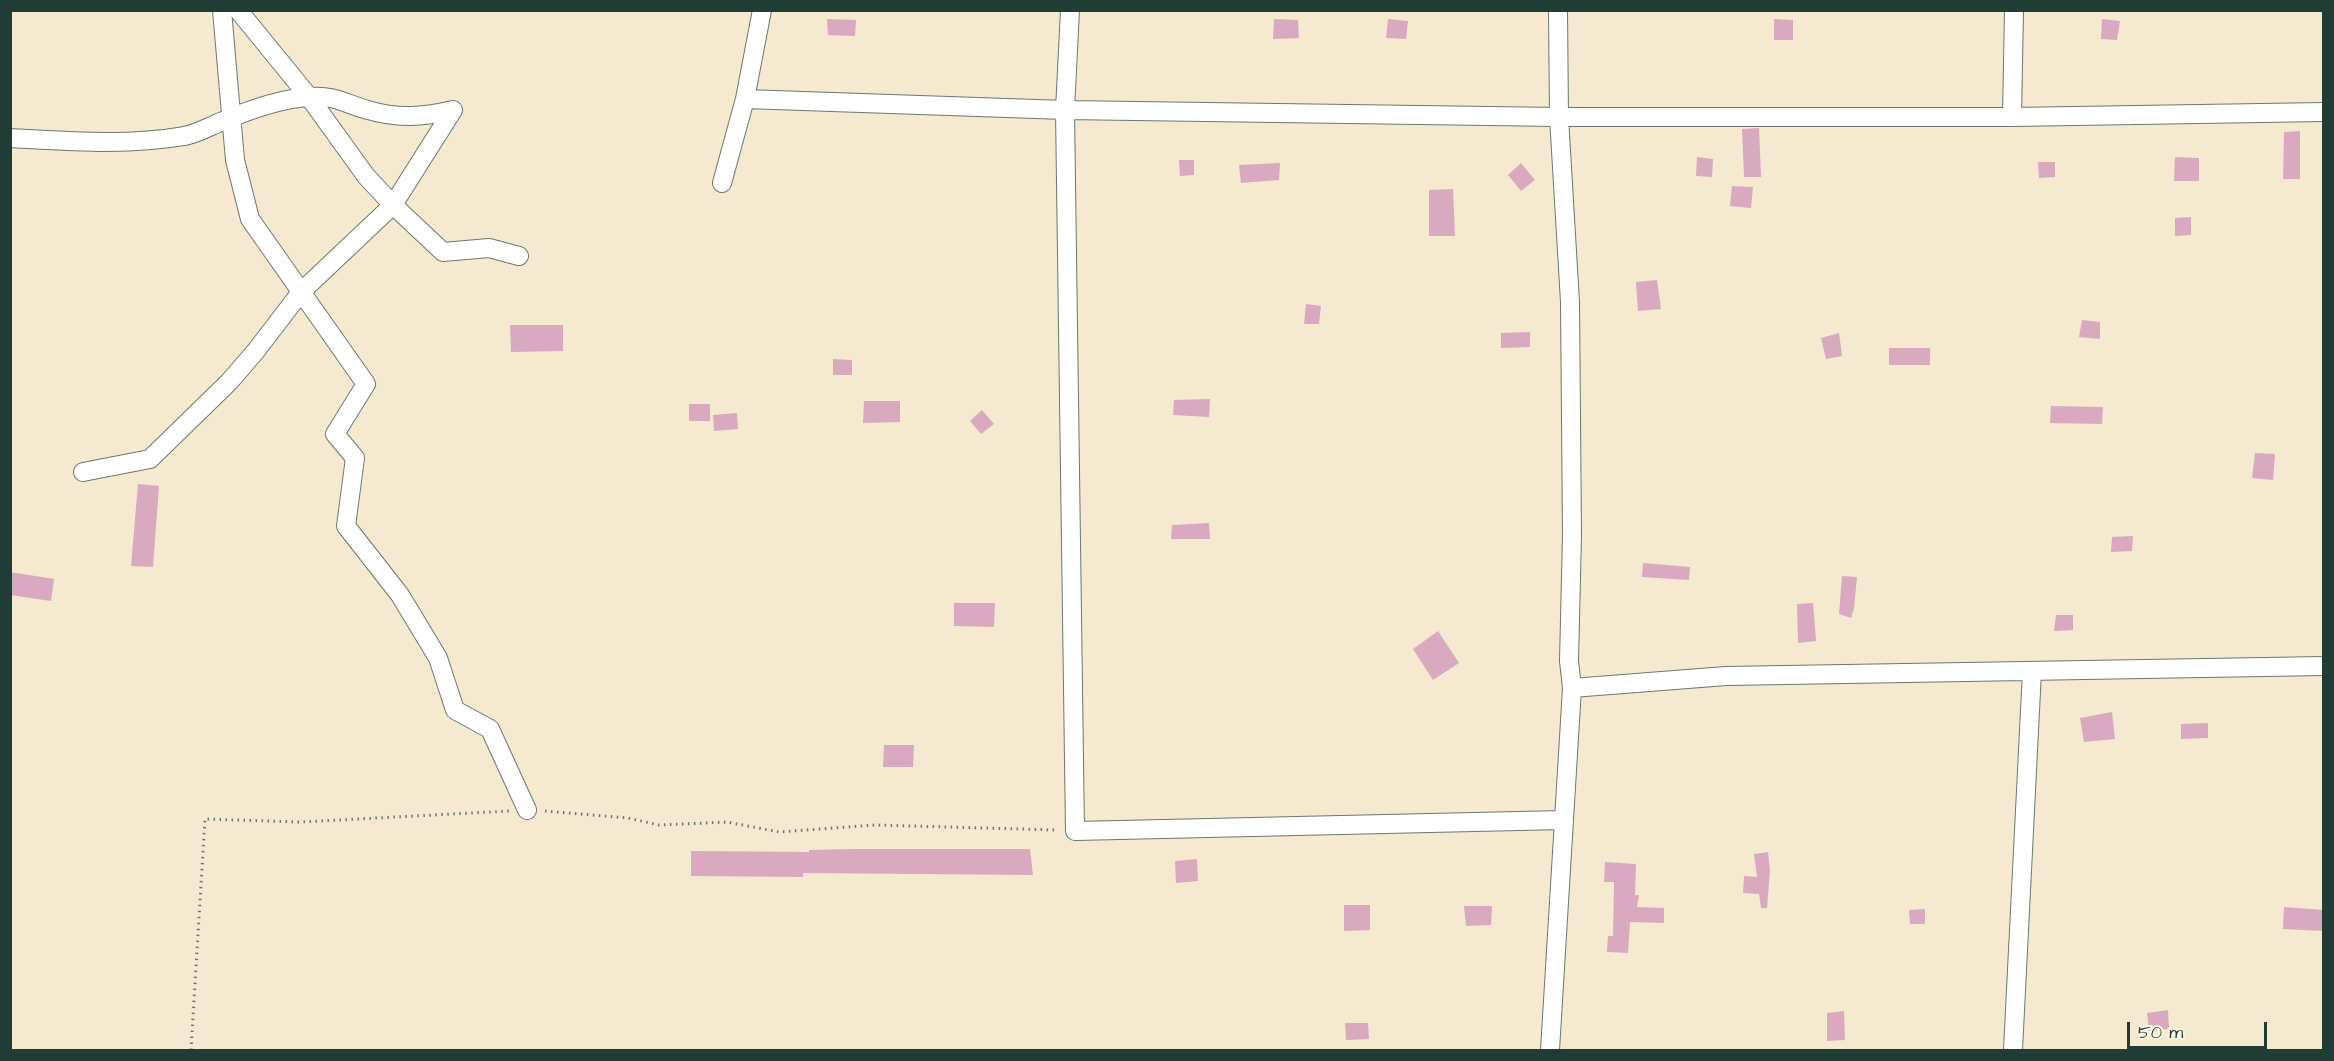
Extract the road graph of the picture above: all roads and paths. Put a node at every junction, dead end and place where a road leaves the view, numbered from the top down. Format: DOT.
graph roads {
  1 [pos="222,10"];
  2 [pos="238,10"];
  3 [pos="762,10"];
  4 [pos="1070,10"];
  5 [pos="1558,10"];
  6 [pos="2014,10"];
  7 [pos="309,96"];
  8 [pos="745,99"];
  9 [pos="1065,110"];
  10 [pos="2324,112"];
  11 [pos="1559,117"];
  12 [pos="2012,117"];
  13 [pos="230,118"];
  14 [pos="10,138"];
  15 [pos="722,183"];
  16 [pos="393,205"];
  17 [pos="519,256"];
  18 [pos="301,292"];
  19 [pos="83,472"];
  20 [pos="2324,666"];
  21 [pos="2032,671"];
  22 [pos="1572,688"];
  23 [pos="527,810"];
  24 [pos="1563,820"];
  25 [pos="1075,831"];
  26 [pos="191,1050"];
  27 [pos="1550,1050"];
  28 [pos="2013,1050"];
  1 -- 13 [label="street"];
  2 -- 7 [label="street"];
  3 -- 8 [label="street"];
  4 -- 9 [label="street"];
  5 -- 11 [label="street"];
  6 -- 12 [label="street"];
  7 -- 13 [label="street"];
  7 -- 16 [label="street"];
  7 -- 16 [label="street"];
  8 -- 9 [label="street"];
  8 -- 15 [label="street"];
  9 -- 11 [label="street"];
  9 -- 25 [label="street"];
  10 -- 12 [label="street"];
  11 -- 12 [label="street"];
  11 -- 22 [label="street"];
  13 -- 14 [label="street"];
  13 -- 18 [label="street"];
  16 -- 17 [label="street"];
  16 -- 18 [label="street"];
  18 -- 19 [label="street"];
  18 -- 23 [label="street"];
  20 -- 21 [label="street"];
  21 -- 22 [label="street"];
  21 -- 28 [label="street"];
  22 -- 24 [label="street"];
  23 -- 25 [label="path"];
  23 -- 26 [label="path"];
  24 -- 25 [label="street"];
  24 -- 27 [label="street"];
}
